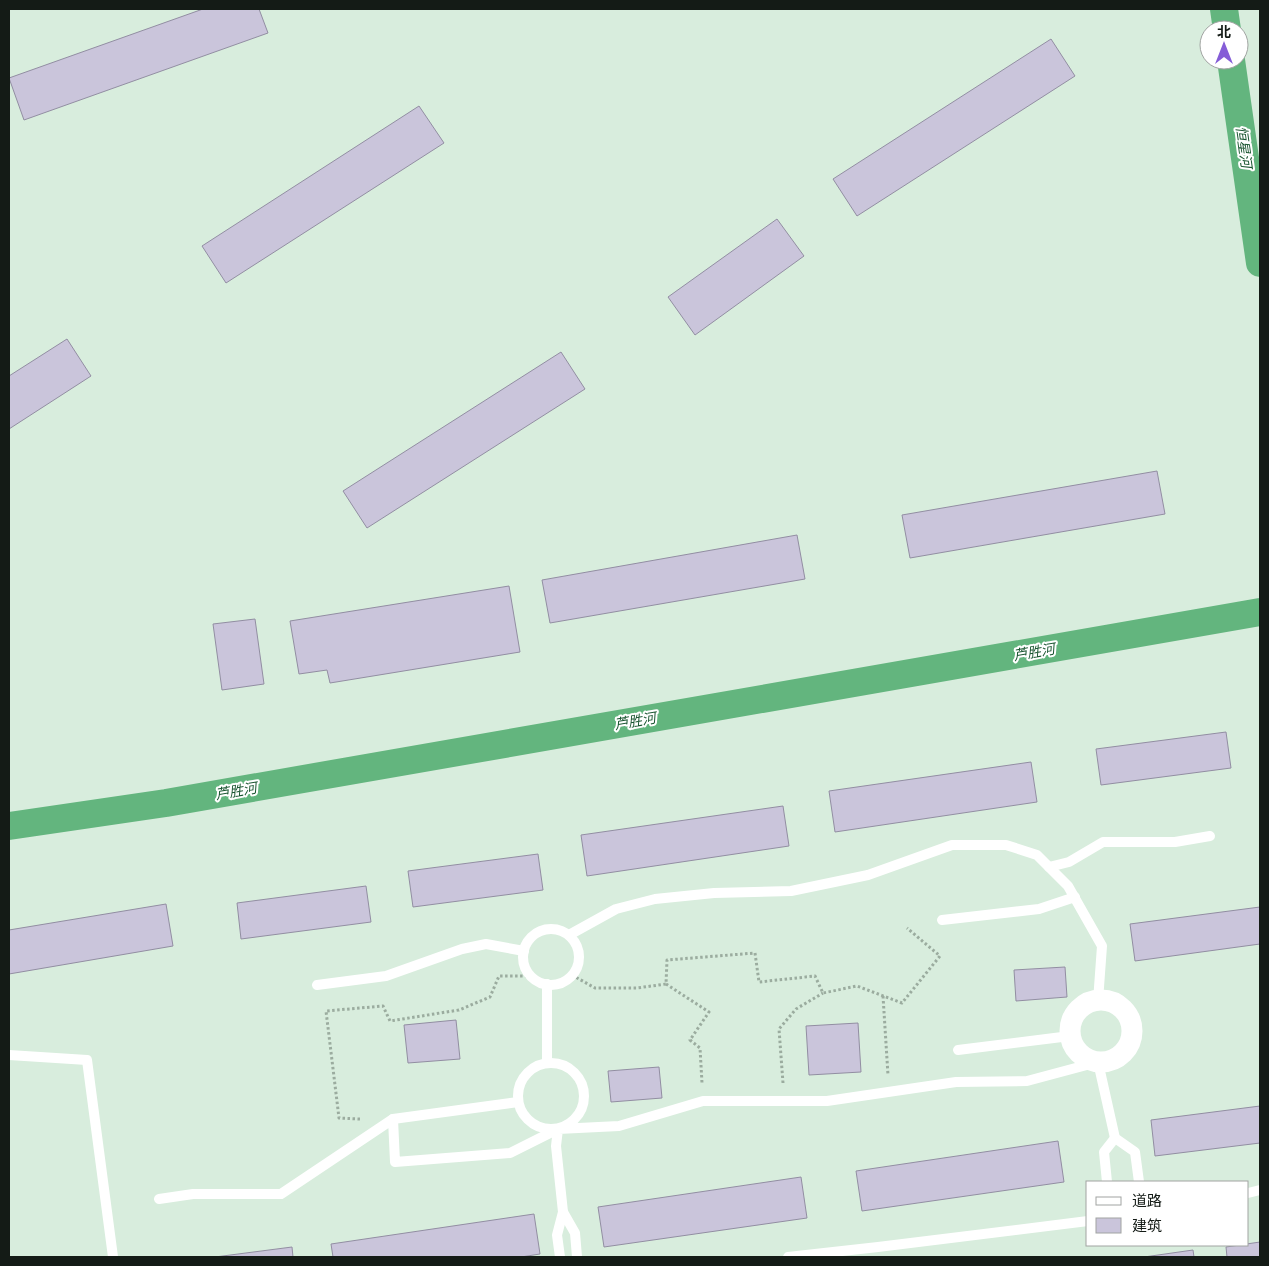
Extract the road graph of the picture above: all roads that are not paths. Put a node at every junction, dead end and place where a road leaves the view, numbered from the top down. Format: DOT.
graph roads {
  1 [pos="1210,836"];
  2 [pos="1049,867"];
  3 [pos="1074,897"];
  4 [pos="942,920"];
  5 [pos="569,935"];
  6 [pos="524,951"];
  7 [pos="316,984"];
  8 [pos="547,984"];
  9 [pos="1098,1001"];
  10 [pos="1070,1036"];
  11 [pos="958,1050"];
  12 [pos="9,1055"];
  13 [pos="1098,1062"];
  14 [pos="547,1064"];
  15 [pos="518,1102"];
  16 [pos="393,1119"];
  17 [pos="558,1129"];
  18 [pos="1115,1138"];
  19 [pos="1107,1181"];
  20 [pos="1139,1181"];
  21 [pos="159,1200"];
  22 [pos="563,1212"];
  23 [pos="1086,1221"];
  24 [pos="113,1257"];
  25 [pos="560,1257"];
  26 [pos="577,1257"];
  27 [pos="788,1257"];
  1 -- 2 [label="lane"];
  2 -- 3 [label="lane"];
  2 -- 5 [label="lane"];
  3 -- 4 [label="lane"];
  3 -- 9 [label="lane"];
  5 -- 6 [label="lane"];
  5 -- 8 [label="lane"];
  6 -- 7 [label="lane"];
  6 -- 8 [label="lane"];
  8 -- 14 [label="lane"];
  9 -- 10 [label="street"];
  9 -- 13 [label="street"];
  10 -- 11 [label="lane"];
  10 -- 13 [label="street"];
  12 -- 24 [label="lane"];
  13 -- 17 [label="lane"];
  13 -- 18 [label="lane"];
  14 -- 15 [label="lane"];
  14 -- 17 [label="lane"];
  15 -- 16 [label="lane"];
  15 -- 17 [label="lane"];
  16 -- 17 [label="lane"];
  16 -- 21 [label="lane"];
  17 -- 22 [label="lane"];
  18 -- 19 [label="lane"];
  18 -- 20 [label="lane"];
  22 -- 25 [label="lane"];
  22 -- 26 [label="lane"];
  23 -- 27 [label="lane"];
}
